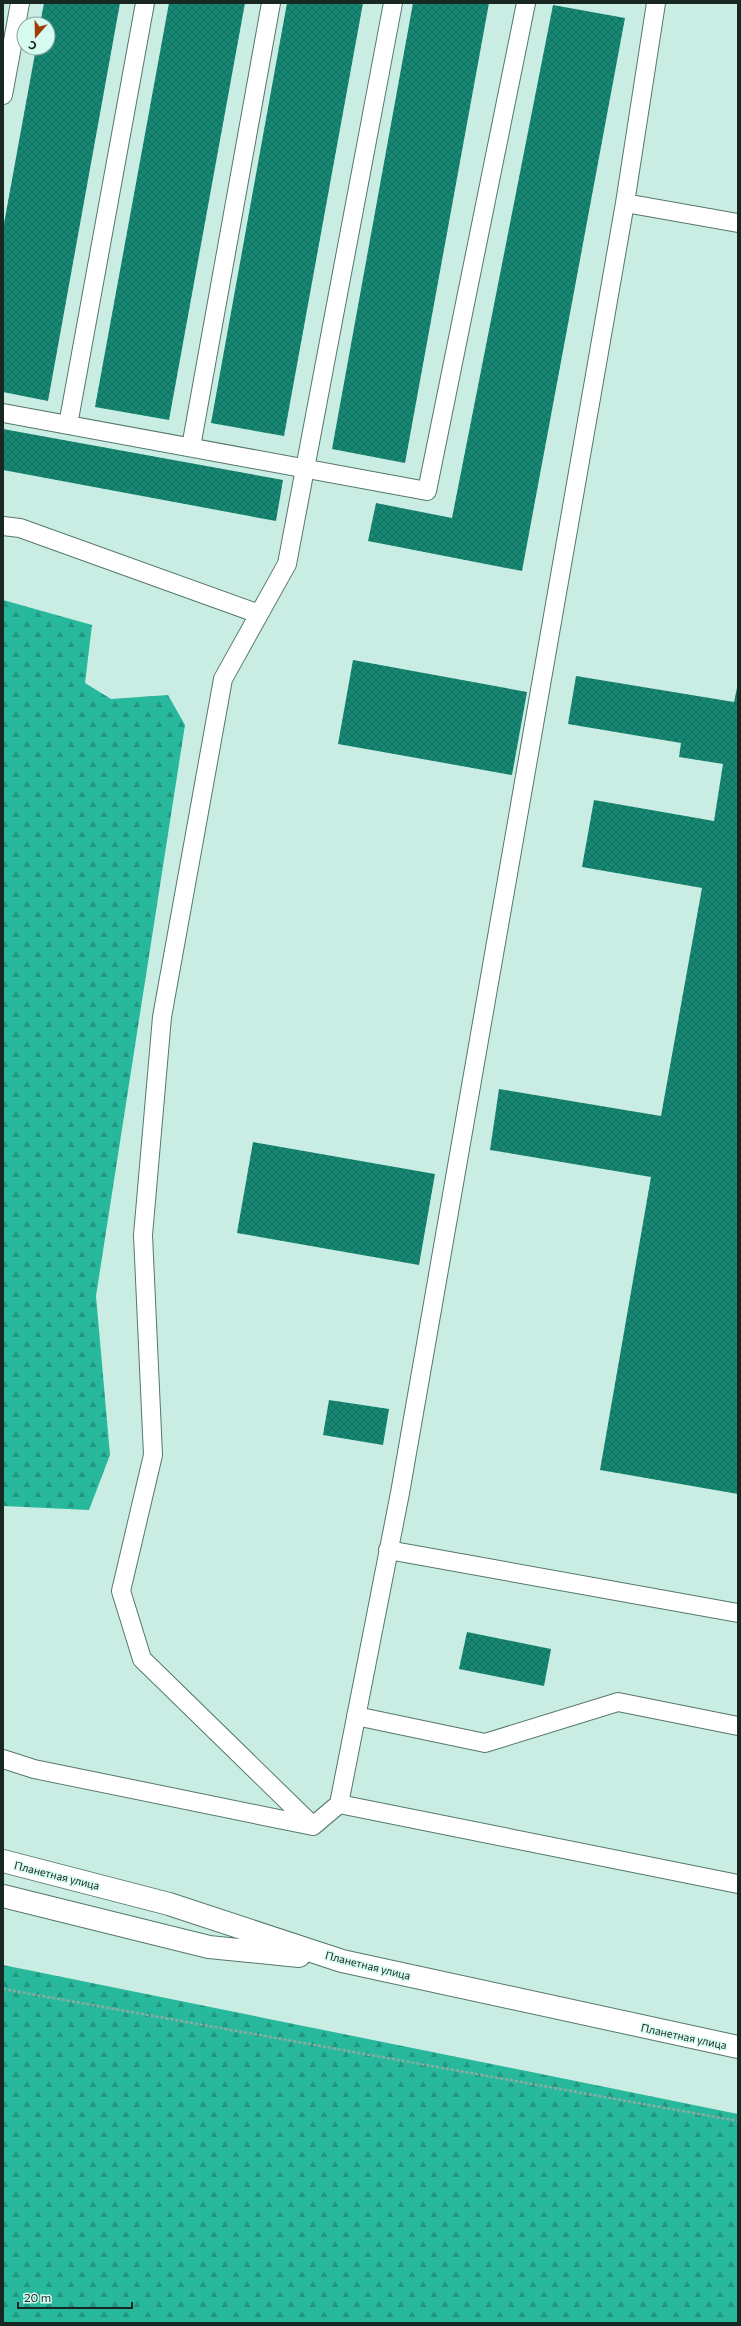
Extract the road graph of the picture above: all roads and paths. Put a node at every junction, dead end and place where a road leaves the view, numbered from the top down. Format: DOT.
graph roads {
  1 [pos="20,3"];
  2 [pos="145,3"];
  3 [pos="271,3"];
  4 [pos="393,3"];
  5 [pos="526,3"];
  6 [pos="656,3"];
  7 [pos="3,95"];
  8 [pos="625,204"];
  9 [pos="738,223"];
  10 [pos="3,414"];
  11 [pos="68,425"];
  12 [pos="191,447"];
  13 [pos="305,468"];
  14 [pos="3,526"];
  15 [pos="259,614"];
  16 [pos="388,1550"];
  17 [pos="738,1613"];
  18 [pos="356,1716"];
  19 [pos="738,1726"];
  20 [pos="3,1760"];
  21 [pos="340,1804"];
  22 [pos="313,1826"];
  23 [pos="3,1850"];
  24 [pos="3,1861"];
  25 [pos="738,1884"];
  26 [pos="3,1896"];
  27 [pos="169,1904"];
  28 [pos="342,1960"];
  29 [pos="3,1989"];
  30 [pos="738,2048"];
  31 [pos="738,2121"];
  1 -- 7 [label="lane"];
  2 -- 11 [label="lane"];
  3 -- 12 [label="lane"];
  4 -- 13 [label="lane"];
  5 -- 13 [label="lane"];
  6 -- 8 [label="lane"];
  8 -- 9 [label="lane"];
  8 -- 16 [label="lane"];
  10 -- 11 [label="lane"];
  11 -- 12 [label="lane"];
  12 -- 13 [label="lane"];
  13 -- 15 [label="lane"];
  14 -- 15 [label="lane"];
  15 -- 22 [label="lane"];
  16 -- 17 [label="lane"];
  16 -- 18 [label="lane"];
  18 -- 19 [label="lane"];
  18 -- 21 [label="lane"];
  20 -- 22 [label="lane"];
  21 -- 22 [label="lane"];
  21 -- 25 [label="lane"];
  23 -- 27 [label="main road"];
  24 -- 27 [label="main road, Планетная улица"];
  26 -- 28 [label="main road"];
  27 -- 28 [label="main road, Планетная улица"];
  28 -- 30 [label="main road, Планетная улица"];
  29 -- 31 [label="path"];
}
